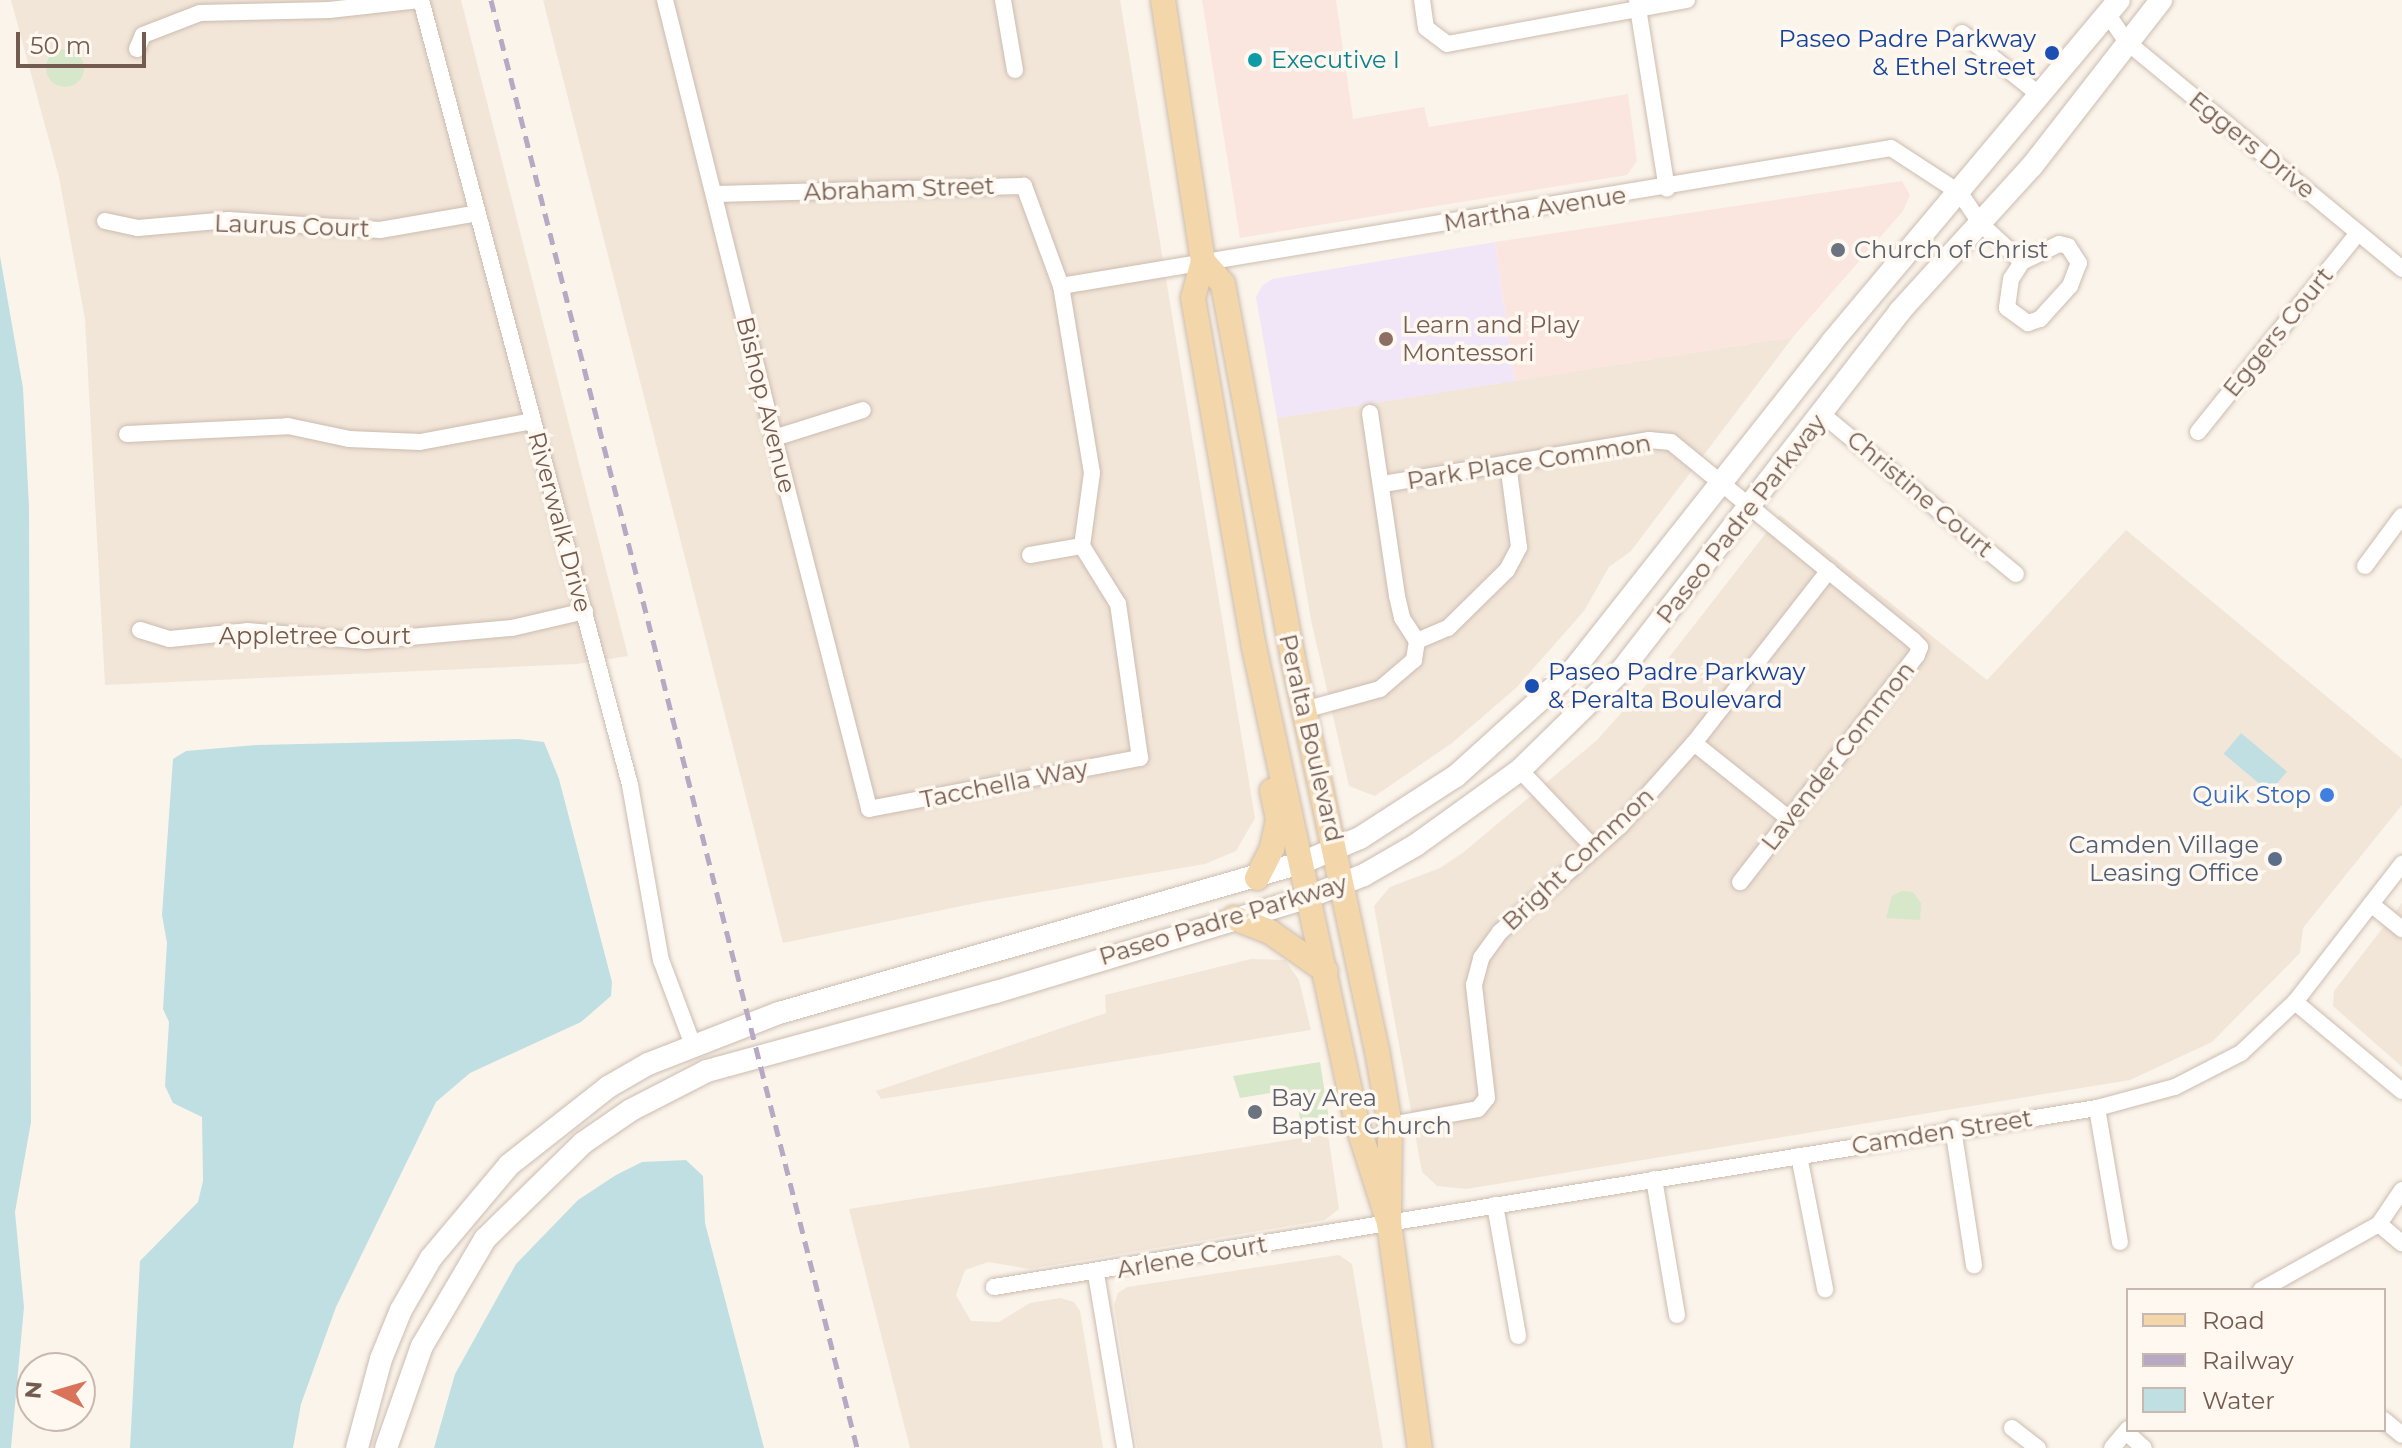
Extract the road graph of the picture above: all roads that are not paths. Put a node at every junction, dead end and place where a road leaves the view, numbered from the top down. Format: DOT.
graph roads {
  1 [pos="420,0"];
  2 [pos="665,0"];
  3 [pos="1003,0"];
  4 [pos="1163,0"];
  5 [pos="1422,0"];
  6 [pos="1687,0"];
  7 [pos="2161,0"];
  8 [pos="1637,5"];
  9 [pos="2114,8"];
  10 [pos="1962,33"];
  11 [pos="2127,42"];
  12 [pos="137,49"];
  13 [pos="1015,70"];
  14 [pos="2041,96"];
  15 [pos="1667,189"];
  16 [pos="1960,193"];
  17 [pos="714,194"];
  18 [pos="478,213"];
  19 [pos="105,221"];
  20 [pos="1981,224"];
  21 [pos="2358,233"];
  22 [pos="1203,261"];
  23 [pos="2022,262"];
  24 [pos="2402,269"];
  25 [pos="1061,286"];
  26 [pos="863,410"];
  27 [pos="1370,413"];
  28 [pos="1823,415"];
  29 [pos="532,421"];
  30 [pos="2198,432"];
  31 [pos="127,434"];
  32 [pos="774,438"];
  33 [pos="1508,464"];
  34 [pos="1722,482"];
  35 [pos="1383,484"];
  36 [pos="1750,505"];
  37 [pos="2402,516"];
  38 [pos="1082,546"];
  39 [pos="1030,555"];
  40 [pos="2365,566"];
  41 [pos="1829,570"];
  42 [pos="2016,574"];
  43 [pos="585,611"];
  44 [pos="140,630"];
  45 [pos="1417,641"];
  46 [pos="1267,704"];
  47 [pos="1304,710"];
  48 [pos="1694,743"];
  49 [pos="1520,770"];
  50 [pos="869,809"];
  51 [pos="1788,818"];
  52 [pos="1593,847"];
  53 [pos="1336,850"];
  54 [pos="1304,862"];
  55 [pos="2402,864"];
  56 [pos="1257,878"];
  57 [pos="1740,882"];
  58 [pos="1344,884"];
  59 [pos="1311,896"];
  60 [pos="2371,904"];
  61 [pos="1234,918"];
  62 [pos="2402,929"];
  63 [pos="1326,971"];
  64 [pos="2295,1002"];
  65 [pos="693,1045"];
  66 [pos="2402,1091"];
  67 [pos="2097,1108"];
  68 [pos="1390,1125"];
  69 [pos="1953,1128"];
  70 [pos="1799,1156"];
  71 [pos="1654,1179"];
  72 [pos="2402,1190"];
  73 [pos="1495,1205"];
  74 [pos="1389,1223"];
  75 [pos="2379,1224"];
  76 [pos="2120,1242"];
  77 [pos="2402,1243"];
  78 [pos="1974,1265"];
  79 [pos="1096,1274"];
  80 [pos="994,1287"];
  81 [pos="2265,1288"];
  82 [pos="1825,1289"];
  83 [pos="1677,1315"];
  84 [pos="1518,1336"];
  85 [pos="2386,1422"];
  86 [pos="2012,1428"];
  87 [pos="2126,1432"];
  88 [pos="2128,1432"];
  89 [pos="2402,1435"];
  90 [pos="357,1448"];
  91 [pos="386,1448"];
  92 [pos="1125,1448"];
  93 [pos="1420,1448"];
  94 [pos="2038,1448"];
  95 [pos="2112,1448"];
  96 [pos="2144,1448"];
  1 -- 12 [label="street"];
  1 -- 18 [label="street, Riverwalk Drive"];
  2 -- 17 [label="street, Bishop Avenue"];
  3 -- 13 [label="street"];
  4 -- 22 [label="main road, Peralta Boulevard"];
  5 -- 8 [label="street"];
  6 -- 8 [label="street"];
  7 -- 11 [label="main road, Paseo Padre Parkway"];
  8 -- 15 [label="street"];
  9 -- 11 [label="street, Eggers Drive"];
  9 -- 14 [label="main road, Paseo Padre Parkway"];
  10 -- 14 [label="street"];
  11 -- 20 [label="main road, Paseo Padre Parkway"];
  11 -- 21 [label="street, Eggers Drive"];
  14 -- 16 [label="main road, Paseo Padre Parkway"];
  15 -- 16 [label="street, Martha Avenue"];
  15 -- 22 [label="street, Martha Avenue"];
  16 -- 20 [label="street, Martha Avenue"];
  16 -- 34 [label="main road, Paseo Padre Parkway"];
  17 -- 25 [label="street, Abraham Street"];
  17 -- 32 [label="street, Bishop Avenue"];
  18 -- 19 [label="street, Laurus Court"];
  18 -- 29 [label="street, Riverwalk Drive"];
  20 -- 23 [label="street, Martha Avenue"];
  20 -- 28 [label="main road, Paseo Padre Parkway"];
  21 -- 24 [label="street, Eggers Drive"];
  21 -- 30 [label="street, Eggers Court"];
  22 -- 25 [label="street, Martha Avenue"];
  22 -- 46 [label="main road, Peralta Boulevard"];
  22 -- 47 [label="main road, Peralta Boulevard"];
  23 -- 23 [label="street"];
  25 -- 38 [label="street"];
  26 -- 32 [label="street"];
  27 -- 35 [label="street, Park Place Common"];
  28 -- 36 [label="main road, Paseo Padre Parkway"];
  28 -- 42 [label="street, Christine Court"];
  29 -- 31 [label="street"];
  29 -- 43 [label="street, Riverwalk Drive"];
  32 -- 50 [label="street, Bishop Avenue"];
  33 -- 34 [label="street, Park Place Common"];
  33 -- 35 [label="street, Park Place Common"];
  33 -- 45 [label="street"];
  34 -- 36 [label="street, Park Place Common"];
  34 -- 53 [label="main road, Paseo Padre Parkway"];
  35 -- 45 [label="street, Park Place Common"];
  36 -- 41 [label="street, Park Place Common"];
  36 -- 49 [label="main road, Paseo Padre Parkway"];
  37 -- 40 [label="street"];
  38 -- 39 [label="street"];
  38 -- 50 [label="street, Tacchella Way"];
  41 -- 48 [label="street, Bright Common"];
  41 -- 51 [label="street, Lavender Common"];
  43 -- 44 [label="street, Appletree Court"];
  43 -- 65 [label="street, Riverwalk Drive"];
  45 -- 47 [label="street"];
  46 -- 54 [label="main road, Peralta Boulevard"];
  46 -- 56 [label="main road"];
  47 -- 53 [label="main road, Peralta Boulevard"];
  48 -- 51 [label="street"];
  48 -- 52 [label="street, Bright Common"];
  49 -- 52 [label="street"];
  49 -- 58 [label="main road, Paseo Padre Parkway"];
  51 -- 57 [label="street, Lavender Common"];
  52 -- 68 [label="street, Bright Common"];
  53 -- 54 [label="main road, Paseo Padre Parkway"];
  53 -- 58 [label="main road, Peralta Boulevard"];
  54 -- 56 [label="main road, Paseo Padre Parkway"];
  54 -- 59 [label="main road, Peralta Boulevard"];
  55 -- 60 [label="street, Camden Street"];
  56 -- 65 [label="main road, Paseo Padre Parkway"];
  58 -- 59 [label="main road, Paseo Padre Parkway"];
  58 -- 68 [label="main road, Peralta Boulevard"];
  59 -- 61 [label="main road, Paseo Padre Parkway"];
  59 -- 63 [label="main road, Peralta Boulevard"];
  60 -- 62 [label="street"];
  60 -- 64 [label="street, Camden Street"];
  61 -- 63 [label="main road"];
  61 -- 91 [label="main road, Paseo Padre Parkway"];
  63 -- 74 [label="main road, Peralta Boulevard"];
  64 -- 66 [label="street"];
  64 -- 67 [label="street, Camden Street"];
  65 -- 90 [label="main road, Paseo Padre Parkway"];
  67 -- 69 [label="street, Camden Street"];
  67 -- 76 [label="street"];
  68 -- 74 [label="main road, Peralta Boulevard"];
  69 -- 70 [label="street, Camden Street"];
  69 -- 78 [label="street"];
  70 -- 71 [label="street, Camden Street"];
  70 -- 82 [label="street"];
  71 -- 73 [label="street, Camden Street"];
  71 -- 83 [label="street"];
  72 -- 75 [label="street"];
  73 -- 74 [label="street, Camden Street"];
  73 -- 84 [label="street"];
  74 -- 79 [label="street, Arlene Court"];
  74 -- 93 [label="main road, Peralta Boulevard"];
  75 -- 77 [label="street"];
  75 -- 81 [label="street"];
  79 -- 80 [label="street, Arlene Court"];
  79 -- 92 [label="street"];
  85 -- 89 [label="street"];
  86 -- 94 [label="street"];
  87 -- 95 [label="street"];
  88 -- 96 [label="street"];
}
